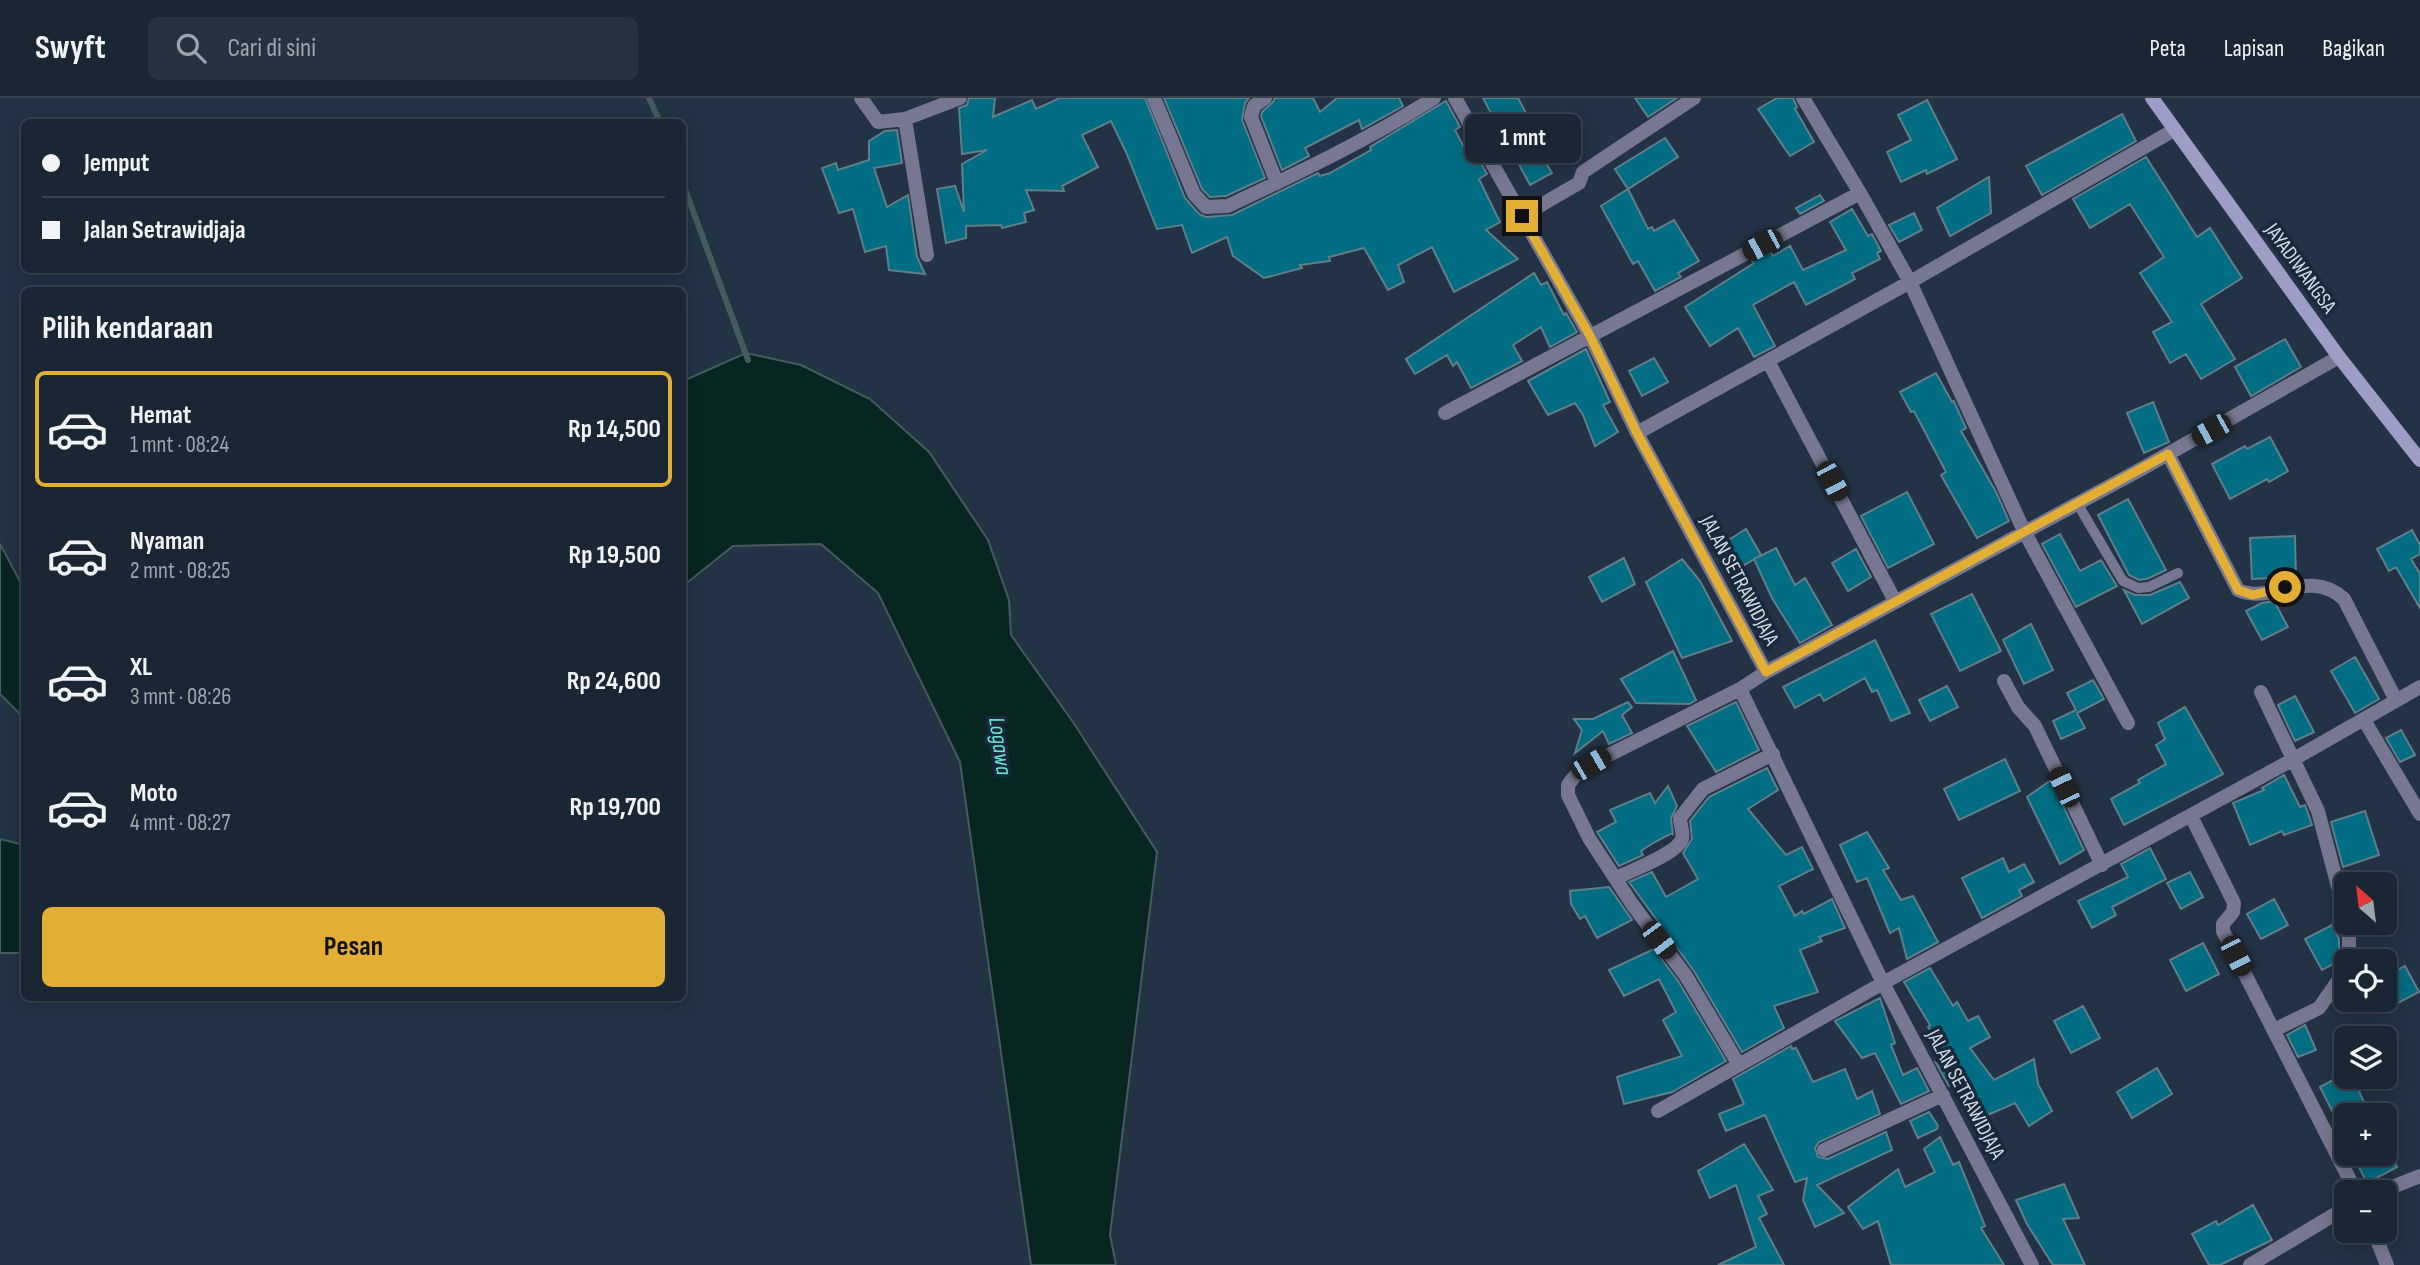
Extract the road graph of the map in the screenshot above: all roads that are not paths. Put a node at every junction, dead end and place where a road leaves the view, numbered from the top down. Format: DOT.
graph roads {
  1 [pos="861,98"];
  2 [pos="960,98"];
  3 [pos="1154,98"];
  4 [pos="1265,98"];
  5 [pos="1434,98"];
  6 [pos="1455,98"];
  7 [pos="1694,98"];
  8 [pos="1803,98"];
  9 [pos="2152,98"];
  10 [pos="905,119"];
  11 [pos="2174,130"];
  12 [pos="1277,183"];
  13 [pos="1860,193"];
  14 [pos="1522,216"];
  15 [pos="927,255"];
  16 [pos="1910,282"];
  17 [pos="1590,336"];
  18 [pos="2339,357"];
  19 [pos="1768,361"];
  20 [pos="1445,413"];
  21 [pos="1637,433"];
  22 [pos="2168,454"];
  23 [pos="2420,460"];
  24 [pos="2077,503"];
  25 [pos="2024,531"];
  26 [pos="2178,573"];
  27 [pos="1895,601"];
  28 [pos="1766,672"];
  29 [pos="2004,681"];
  30 [pos="2420,687"];
  31 [pos="1740,689"];
  32 [pos="2261,692"];
  33 [pos="2396,699"];
  34 [pos="2364,720"];
  35 [pos="2128,723"];
  36 [pos="1773,754"];
  37 [pos="2294,759"];
  38 [pos="2420,814"];
  39 [pos="2191,816"];
  40 [pos="2102,865"];
  41 [pos="1616,878"];
  42 [pos="2349,949"];
  43 [pos="1883,983"];
  44 [pos="2334,987"];
  45 [pos="2273,1030"];
  46 [pos="1739,1065"];
  47 [pos="1943,1095"];
  48 [pos="1658,1111"];
  49 [pos="1824,1150"];
  50 [pos="2420,1176"];
  51 [pos="2350,1180"];
  52 [pos="2397,1185"];
  53 [pos="2334,1216"];
  54 [pos="2378,1243"];
  55 [pos="2028,1264"];
  56 [pos="2250,1265"];
  57 [pos="2387,1265"];
  1 -- 10 [label="street"];
  2 -- 10 [label="street"];
  3 -- 12 [label="street"];
  4 -- 12 [label="street"];
  5 -- 12 [label="street"];
  6 -- 14 [label="street, JALAN SETRAWIDJAJA"];
  7 -- 14 [label="street"];
  8 -- 13 [label="street"];
  9 -- 11 [label="street, JAYADIWANGSA"];
  10 -- 15 [label="street"];
  11 -- 16 [label="street"];
  11 -- 18 [label="street, JAYADIWANGSA"];
  13 -- 16 [label="street"];
  13 -- 17 [label="street"];
  14 -- 17 [label="street, JALAN SETRAWIDJAJA"];
  16 -- 19 [label="street"];
  16 -- 25 [label="street"];
  17 -- 20 [label="street"];
  17 -- 21 [label="street, JALAN SETRAWIDJAJA"];
  18 -- 22 [label="street"];
  18 -- 23 [label="street, JAYADIWANGSA"];
  19 -- 21 [label="street"];
  19 -- 27 [label="street"];
  21 -- 28 [label="street, JALAN SETRAWIDJAJA"];
  22 -- 24 [label="street"];
  22 -- 33 [label="street"];
  24 -- 25 [label="street"];
  24 -- 26 [label="lane"];
  25 -- 27 [label="street"];
  25 -- 35 [label="street"];
  27 -- 28 [label="street"];
  28 -- 31 [label="street, JALAN SETRAWIDJAJA"];
  29 -- 40 [label="street"];
  30 -- 33 [label="street"];
  31 -- 36 [label="street, JALAN SETRAWIDJAJA"];
  31 -- 41 [label="street"];
  32 -- 37 [label="street"];
  33 -- 34 [label="street"];
  34 -- 37 [label="street"];
  34 -- 38 [label="street"];
  36 -- 41 [label="street"];
  36 -- 43 [label="street, JALAN SETRAWIDJAJA"];
  37 -- 39 [label="street"];
  37 -- 42 [label="street"];
  39 -- 40 [label="street"];
  39 -- 45 [label="street"];
  40 -- 43 [label="street"];
  41 -- 46 [label="street"];
  43 -- 46 [label="street"];
  43 -- 47 [label="street, JALAN SETRAWIDJAJA"];
  44 -- 45 [label="street"];
  45 -- 51 [label="street"];
  46 -- 48 [label="street"];
  47 -- 49 [label="street"];
  47 -- 55 [label="street, JALAN SETRAWIDJAJA"];
  50 -- 52 [label="street"];
  53 -- 56 [label="street"];
  54 -- 57 [label="street"];
}
